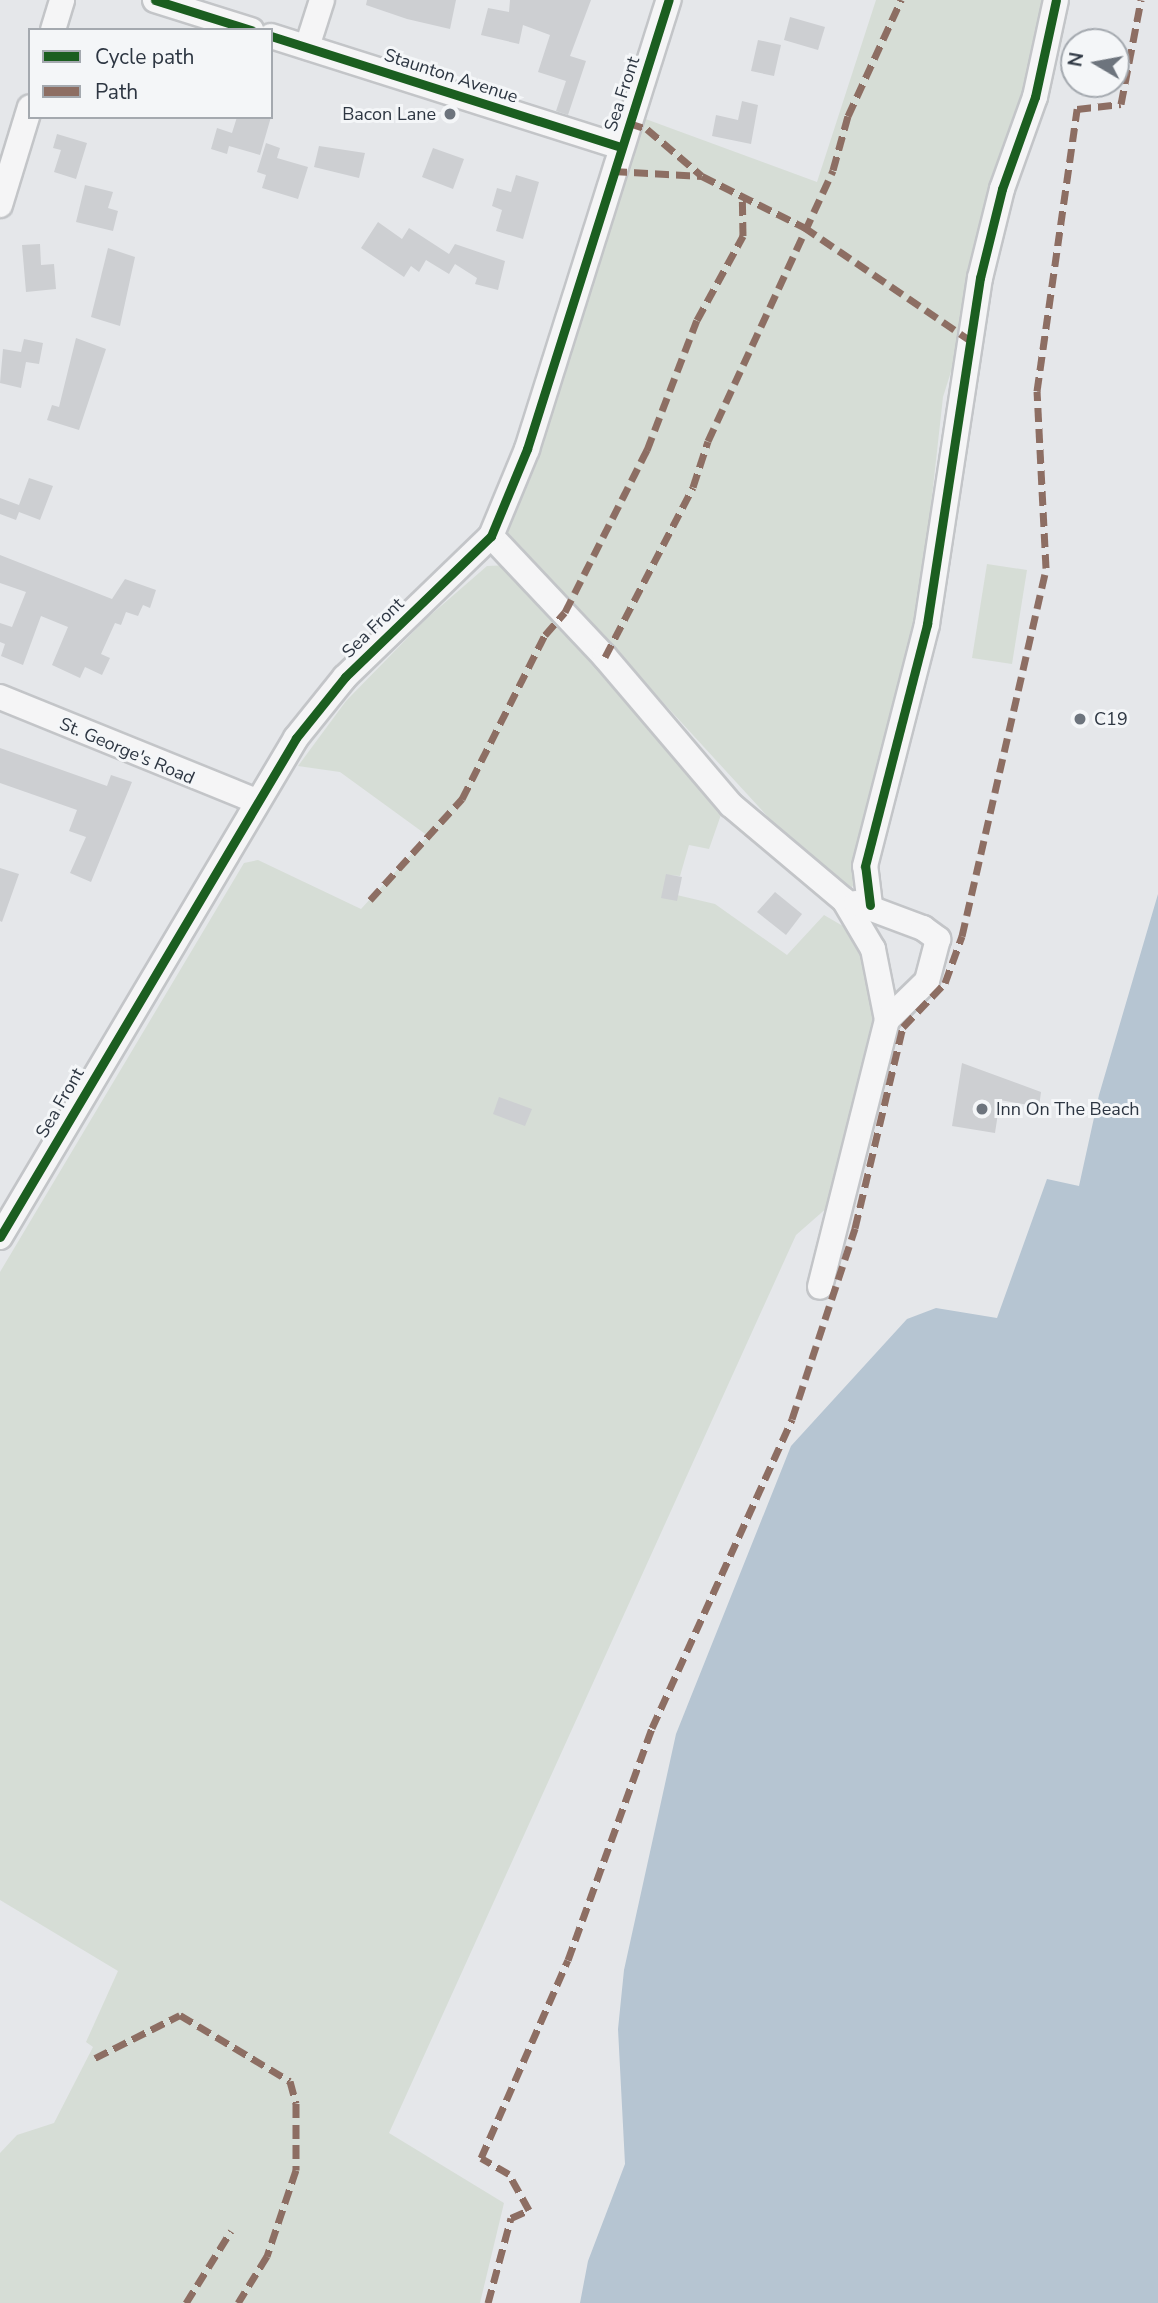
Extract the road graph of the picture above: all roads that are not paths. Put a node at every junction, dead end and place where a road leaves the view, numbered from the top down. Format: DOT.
graph roads {
  1 [pos="62,0"];
  2 [pos="155,0"];
  3 [pos="323,0"];
  4 [pos="669,0"];
  5 [pos="1056,0"];
  6 [pos="54,28"];
  7 [pos="245,28"];
  8 [pos="273,37"];
  9 [pos="307,47"];
  10 [pos="28,114"];
  11 [pos="621,147"];
  12 [pos="0,205"];
  13 [pos="491,536"];
  14 [pos="0,697"];
  15 [pos="256,801"];
  16 [pos="844,900"];
  17 [pos="870,905"];
  18 [pos="880,964"];
  19 [pos="927,981"];
  20 [pos="887,1020"];
  21 [pos="0,1237"];
  22 [pos="820,1287"];
  1 -- 6 [label="street"];
  2 -- 7 [label="street"];
  3 -- 9 [label="street"];
  4 -- 11 [label="street, Sea Front"];
  5 -- 17 [label="street"];
  8 -- 9 [label="street, Staunton Avenue"];
  9 -- 11 [label="street, Staunton Avenue"];
  10 -- 12 [label="street"];
  11 -- 13 [label="street, Sea Front"];
  13 -- 15 [label="street, Sea Front"];
  13 -- 16 [label="street"];
  14 -- 15 [label="street, St. George's Road"];
  15 -- 21 [label="street, Sea Front"];
  16 -- 17 [label="street"];
  16 -- 18 [label="street"];
  17 -- 19 [label="street"];
  18 -- 19 [label="street"];
  18 -- 20 [label="street"];
  19 -- 20 [label="street"];
  20 -- 22 [label="street"];
}
